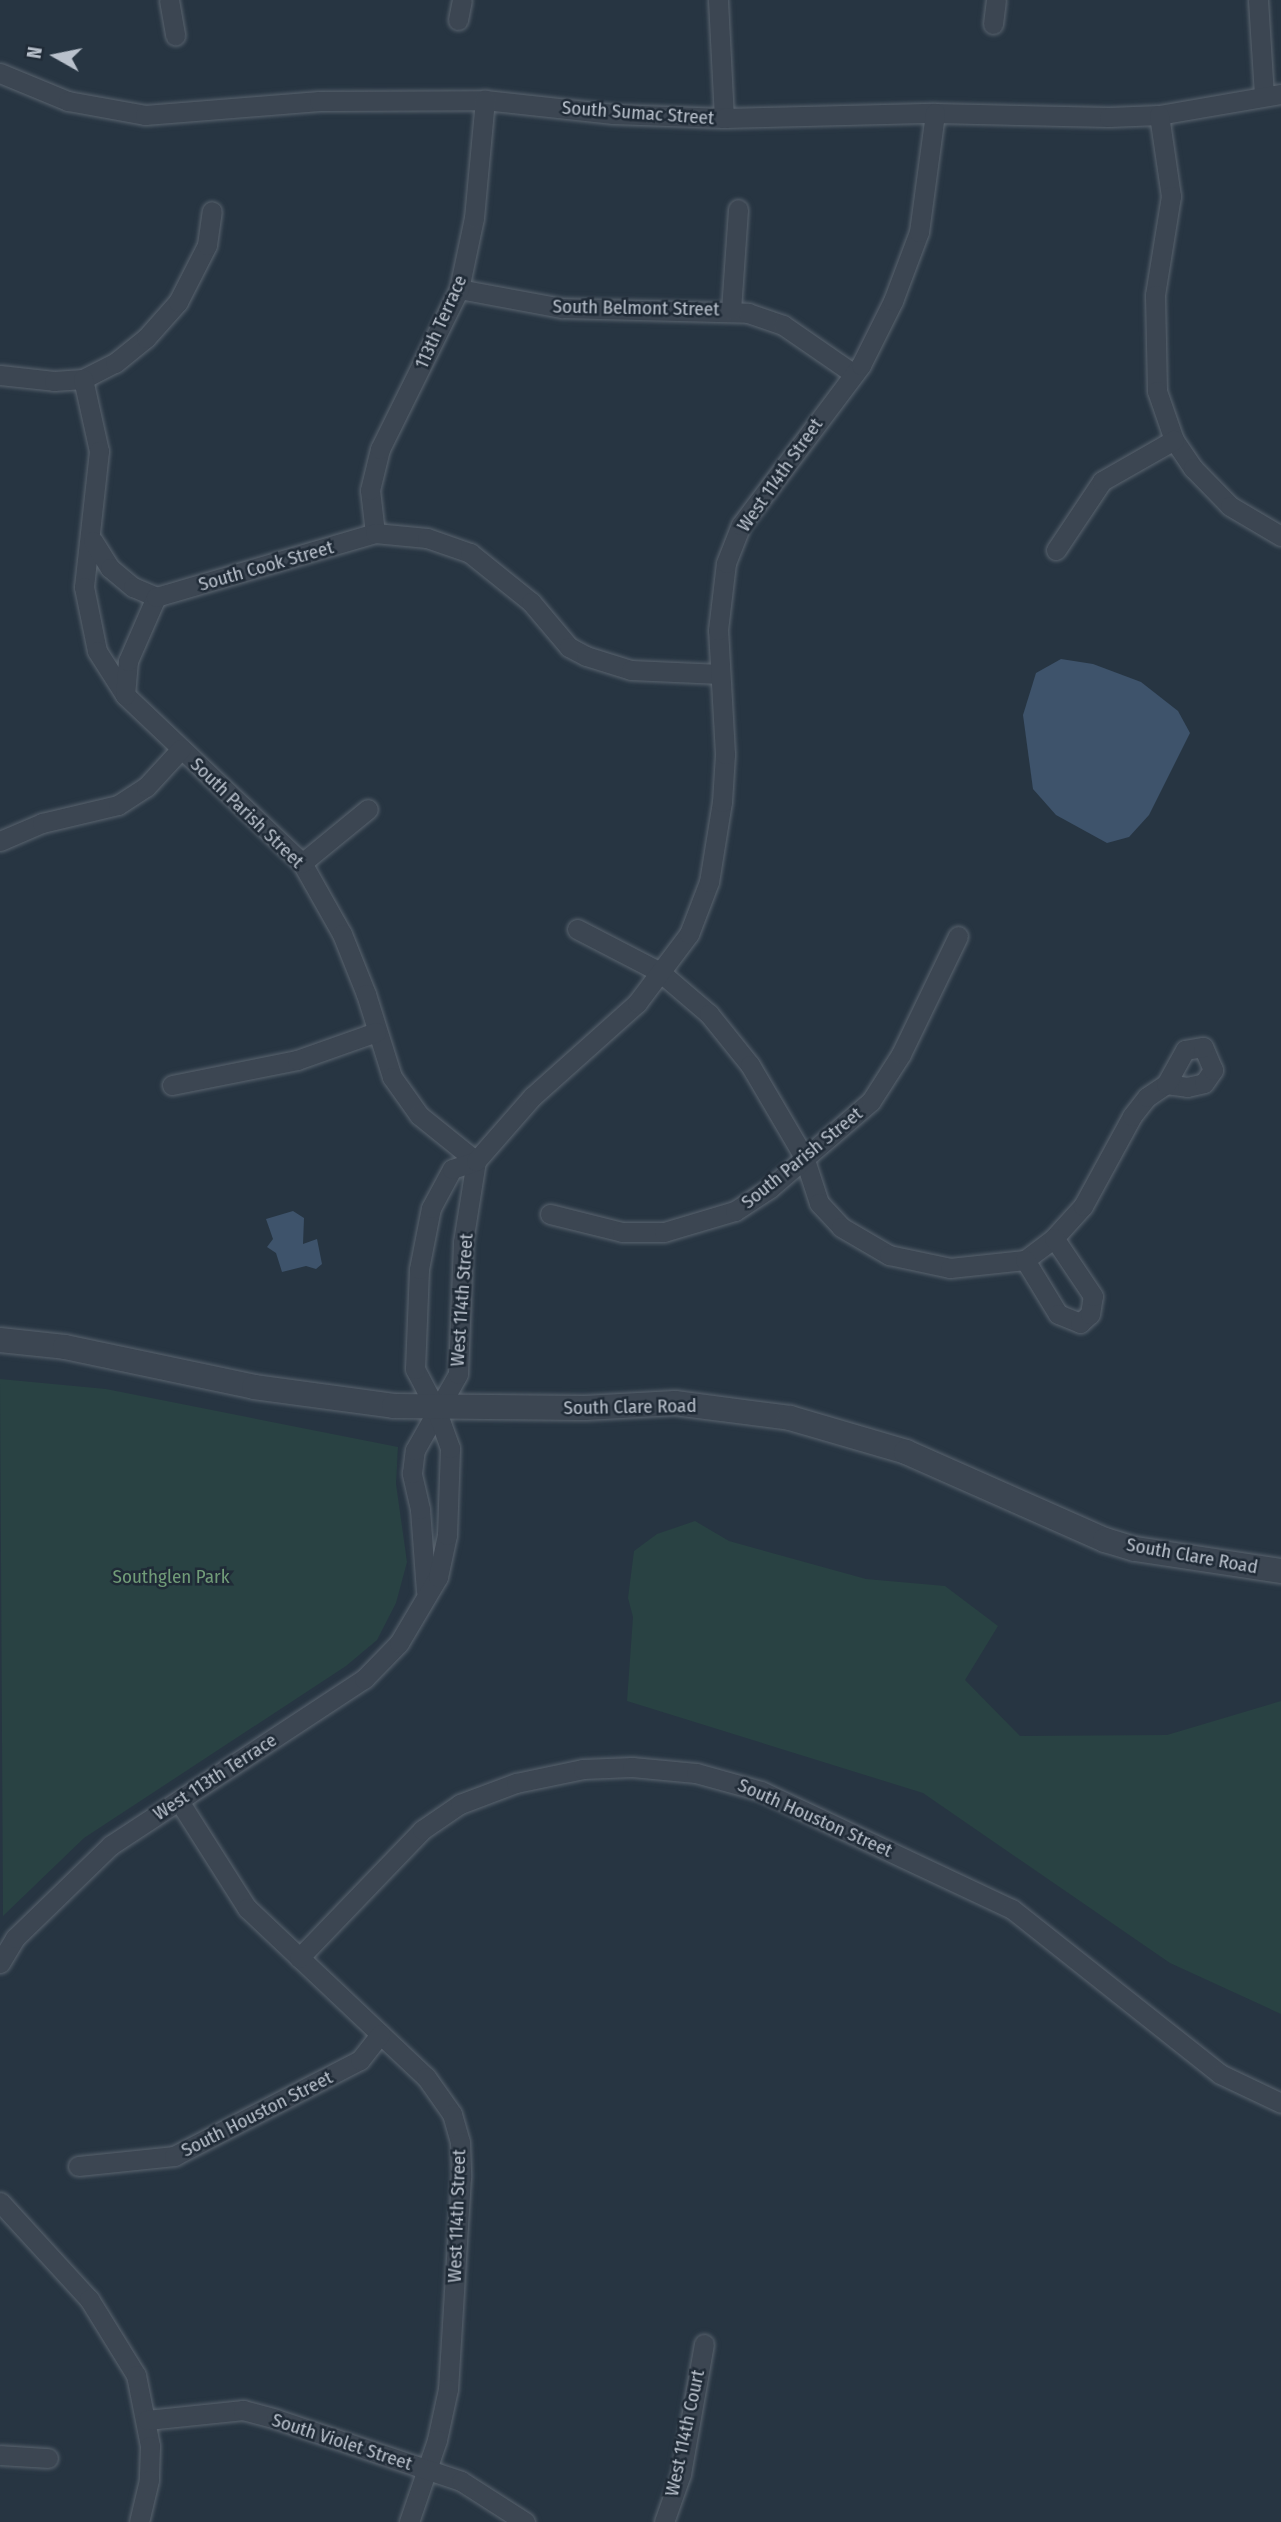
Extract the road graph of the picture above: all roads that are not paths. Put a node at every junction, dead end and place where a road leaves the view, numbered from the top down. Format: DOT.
graph roads {
  1 [pos="169,0"];
  2 [pos="462,0"];
  3 [pos="718,0"];
  4 [pos="996,0"];
  5 [pos="1258,0"];
  6 [pos="458,20"];
  7 [pos="993,24"];
  8 [pos="175,35"];
  9 [pos="0,73"];
  10 [pos="1273,94"];
  11 [pos="485,100"];
  12 [pos="935,113"];
  13 [pos="1159,114"];
  14 [pos="724,118"];
  15 [pos="738,209"];
  16 [pos="212,211"];
  17 [pos="459,289"];
  18 [pos="732,310"];
  19 [pos="854,373"];
  20 [pos="0,375"];
  21 [pos="83,379"];
  22 [pos="1174,440"];
  23 [pos="376,533"];
  24 [pos="1281,537"];
  25 [pos="93,541"];
  26 [pos="1056,550"];
  27 [pos="156,597"];
  28 [pos="720,674"];
  29 [pos="125,695"];
  30 [pos="181,749"];
  31 [pos="368,809"];
  32 [pos="0,841"];
  33 [pos="302,863"];
  34 [pos="578,929"];
  35 [pos="958,936"];
  36 [pos="660,972"];
  37 [pos="376,1032"];
  38 [pos="1166,1084"];
  39 [pos="172,1085"];
  40 [pos="804,1157"];
  41 [pos="476,1161"];
  42 [pos="550,1213"];
  43 [pos="1054,1238"];
  44 [pos="1025,1259"];
  45 [pos="0,1340"];
  46 [pos="436,1409"];
  47 [pos="1281,1571"];
  48 [pos="426,1591"];
  49 [pos="180,1801"];
  50 [pos="299,1958"];
  51 [pos="0,1963"];
  52 [pos="380,2035"];
  53 [pos="1281,2103"];
  54 [pos="78,2166"];
  55 [pos="0,2202"];
  56 [pos="705,2344"];
  57 [pos="147,2420"];
  58 [pos="0,2455"];
  59 [pos="48,2458"];
  60 [pos="428,2470"];
  61 [pos="139,2522"];
  62 [pos="409,2522"];
  63 [pos="525,2522"];
  64 [pos="664,2522"];
  1 -- 8 [label="street"];
  2 -- 6 [label="street"];
  3 -- 14 [label="street"];
  4 -- 7 [label="street"];
  5 -- 10 [label="street"];
  9 -- 11 [label="street, South Sumac Street"];
  10 -- 13 [label="street, South Sumac Street"];
  11 -- 14 [label="street, South Sumac Street"];
  11 -- 17 [label="street, 113th Terrace"];
  12 -- 13 [label="street, South Sumac Street"];
  12 -- 14 [label="street, South Sumac Street"];
  12 -- 19 [label="street, West 114th Street"];
  13 -- 22 [label="street"];
  15 -- 18 [label="street, South Belmont Street"];
  16 -- 21 [label="street"];
  17 -- 18 [label="street, South Belmont Street"];
  17 -- 23 [label="street, 113th Terrace"];
  18 -- 19 [label="street, South Belmont Street"];
  19 -- 28 [label="street, West 114th Street"];
  20 -- 21 [label="street"];
  21 -- 25 [label="street"];
  22 -- 24 [label="street"];
  22 -- 26 [label="street"];
  23 -- 27 [label="street, South Cook Street"];
  23 -- 28 [label="street, South Cook Street"];
  25 -- 27 [label="street"];
  25 -- 29 [label="street"];
  27 -- 29 [label="street"];
  28 -- 36 [label="street, West 114th Street"];
  29 -- 30 [label="street"];
  30 -- 32 [label="street"];
  30 -- 33 [label="street, South Parish Street"];
  31 -- 33 [label="street"];
  33 -- 37 [label="street, South Parish Street"];
  34 -- 36 [label="street"];
  35 -- 40 [label="street, South Parish Street"];
  36 -- 40 [label="street"];
  36 -- 41 [label="street, West 114th Street"];
  37 -- 39 [label="street"];
  37 -- 41 [label="street, South Parish Street"];
  38 -- 43 [label="street"];
  40 -- 42 [label="street, South Parish Street"];
  40 -- 44 [label="street"];
  41 -- 46 [label="street, West 114th Street"];
  41 -- 46 [label="street, West 114th Street"];
  43 -- 44 [label="street"];
  43 -- 44 [label="street"];
  45 -- 46 [label="street, South Clare Road"];
  46 -- 47 [label="street, South Clare Road"];
  46 -- 48 [label="street"];
  46 -- 48 [label="street, West 113th Terrace"];
  48 -- 49 [label="street, West 113th Terrace"];
  49 -- 50 [label="street, West 114th Street"];
  49 -- 51 [label="street, West 113th Terrace"];
  50 -- 52 [label="street, West 114th Street"];
  50 -- 53 [label="street, South Houston Street"];
  52 -- 54 [label="street, South Houston Street"];
  52 -- 60 [label="street, West 114th Street"];
  55 -- 57 [label="street"];
  56 -- 64 [label="street, West 114th Court"];
  57 -- 60 [label="street, South Violet Street"];
  57 -- 61 [label="street"];
  58 -- 59 [label="street"];
  60 -- 62 [label="street, West 114th Street"];
  60 -- 63 [label="street, South Violet Street"];
}
